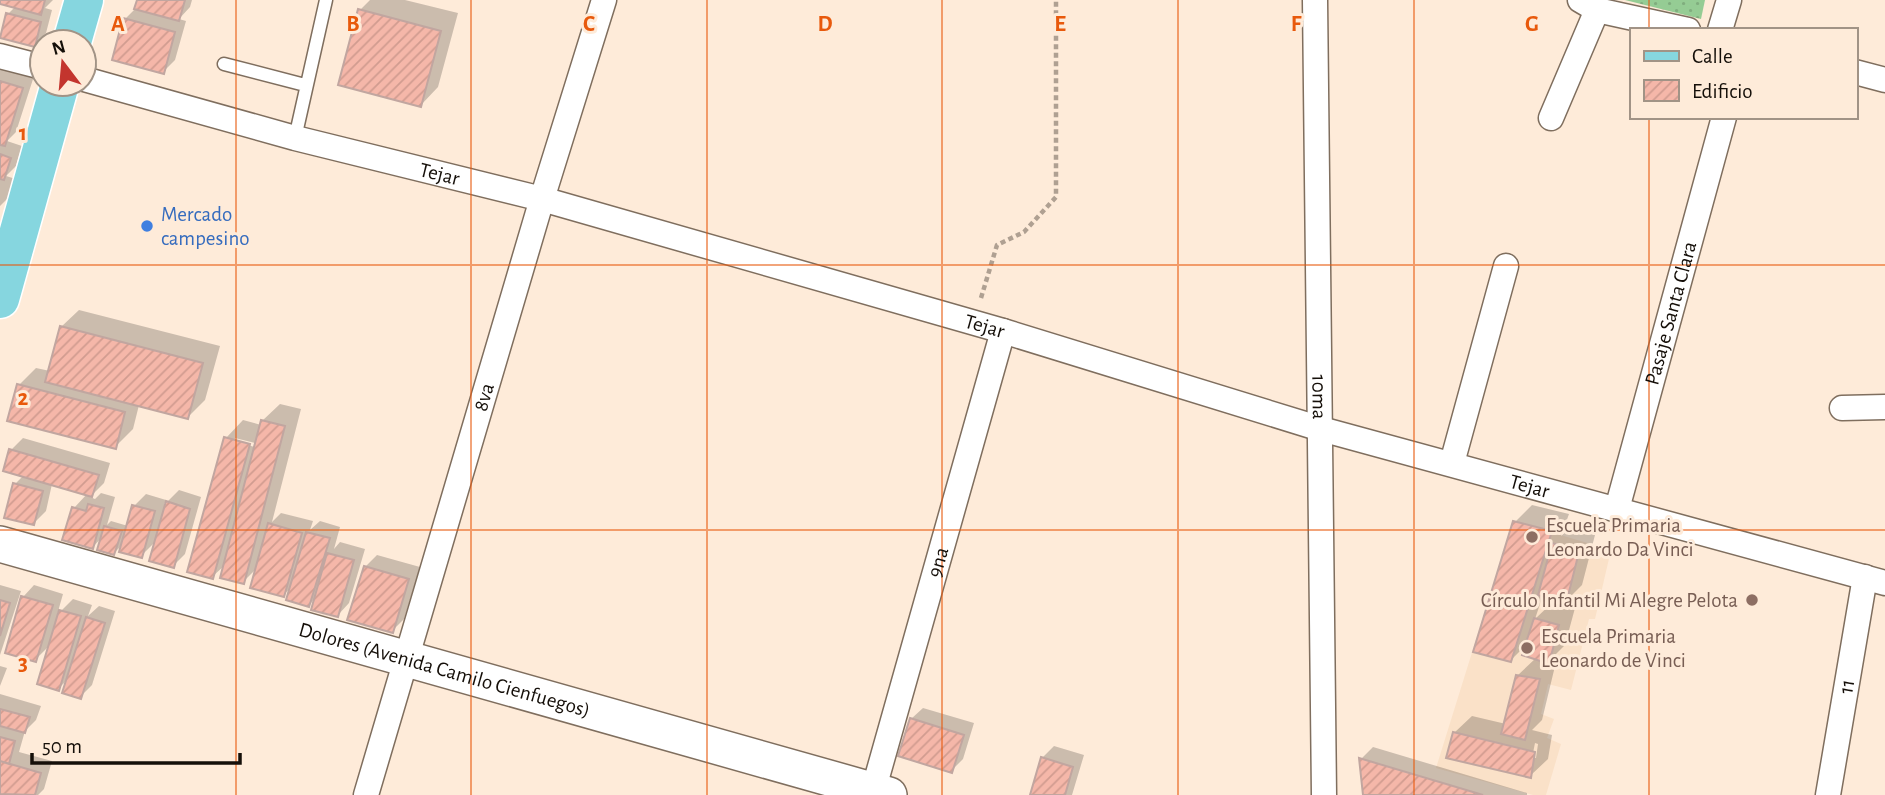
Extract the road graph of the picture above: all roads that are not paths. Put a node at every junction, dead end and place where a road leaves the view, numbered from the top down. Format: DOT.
graph roads {
  1 [pos="84,0"];
  2 [pos="326,0"];
  3 [pos="604,0"];
  4 [pos="1315,0"];
  5 [pos="1729,0"];
  6 [pos="1589,5"];
  7 [pos="76,28"];
  8 [pos="1680,28"];
  9 [pos="1721,28"];
  10 [pos="0,56"];
  11 [pos="28,63"];
  12 [pos="224,64"];
  13 [pos="1857,73"];
  14 [pos="1885,80"];
  15 [pos="98,83"];
  16 [pos="305,85"];
  17 [pos="56,98"];
  18 [pos="1551,118"];
  19 [pos="1723,119"];
  20 [pos="295,138"];
  21 [pos="542,199"];
  22 [pos="1506,266"];
  23 [pos="0,299"];
  24 [pos="1003,331"];
  25 [pos="1885,407"];
  26 [pos="1842,408"];
  27 [pos="1321,429"];
  28 [pos="1452,463"];
  29 [pos="1617,509"];
  30 [pos="0,544"];
  31 [pos="1875,580"];
  32 [pos="406,657"];
  33 [pos="878,794"];
  34 [pos="366,795"];
  35 [pos="1324,795"];
  36 [pos="1828,795"];
  1 -- 7 [label="main road"];
  2 -- 16 [label="lane"];
  3 -- 21 [label="street, 8va"];
  4 -- 27 [label="street, 10ma"];
  5 -- 9 [label="street"];
  6 -- 8 [label="street"];
  6 -- 18 [label="street"];
  10 -- 11 [label="street"];
  12 -- 16 [label="lane"];
  13 -- 14 [label="street"];
  15 -- 20 [label="street, Tejar"];
  16 -- 20 [label="lane"];
  17 -- 23 [label="main road"];
  19 -- 29 [label="street, Pasaje Santa Clara"];
  20 -- 21 [label="street, Tejar"];
  21 -- 24 [label="street, Tejar"];
  21 -- 32 [label="street, 8va"];
  22 -- 28 [label="street"];
  24 -- 27 [label="street, Tejar"];
  24 -- 33 [label="street, 9na"];
  25 -- 26 [label="street"];
  27 -- 28 [label="street, Tejar"];
  27 -- 35 [label="street, 10ma"];
  28 -- 29 [label="street, Tejar"];
  29 -- 31 [label="street, Tejar"];
  30 -- 32 [label="main road, Dolores (Avenida Camilo Cienfuegos)"];
  31 -- 36 [label="street, 11"];
  32 -- 33 [label="main road, Dolores (Avenida Camilo Cienfuegos)"];
  32 -- 34 [label="street, 8va"];
}
